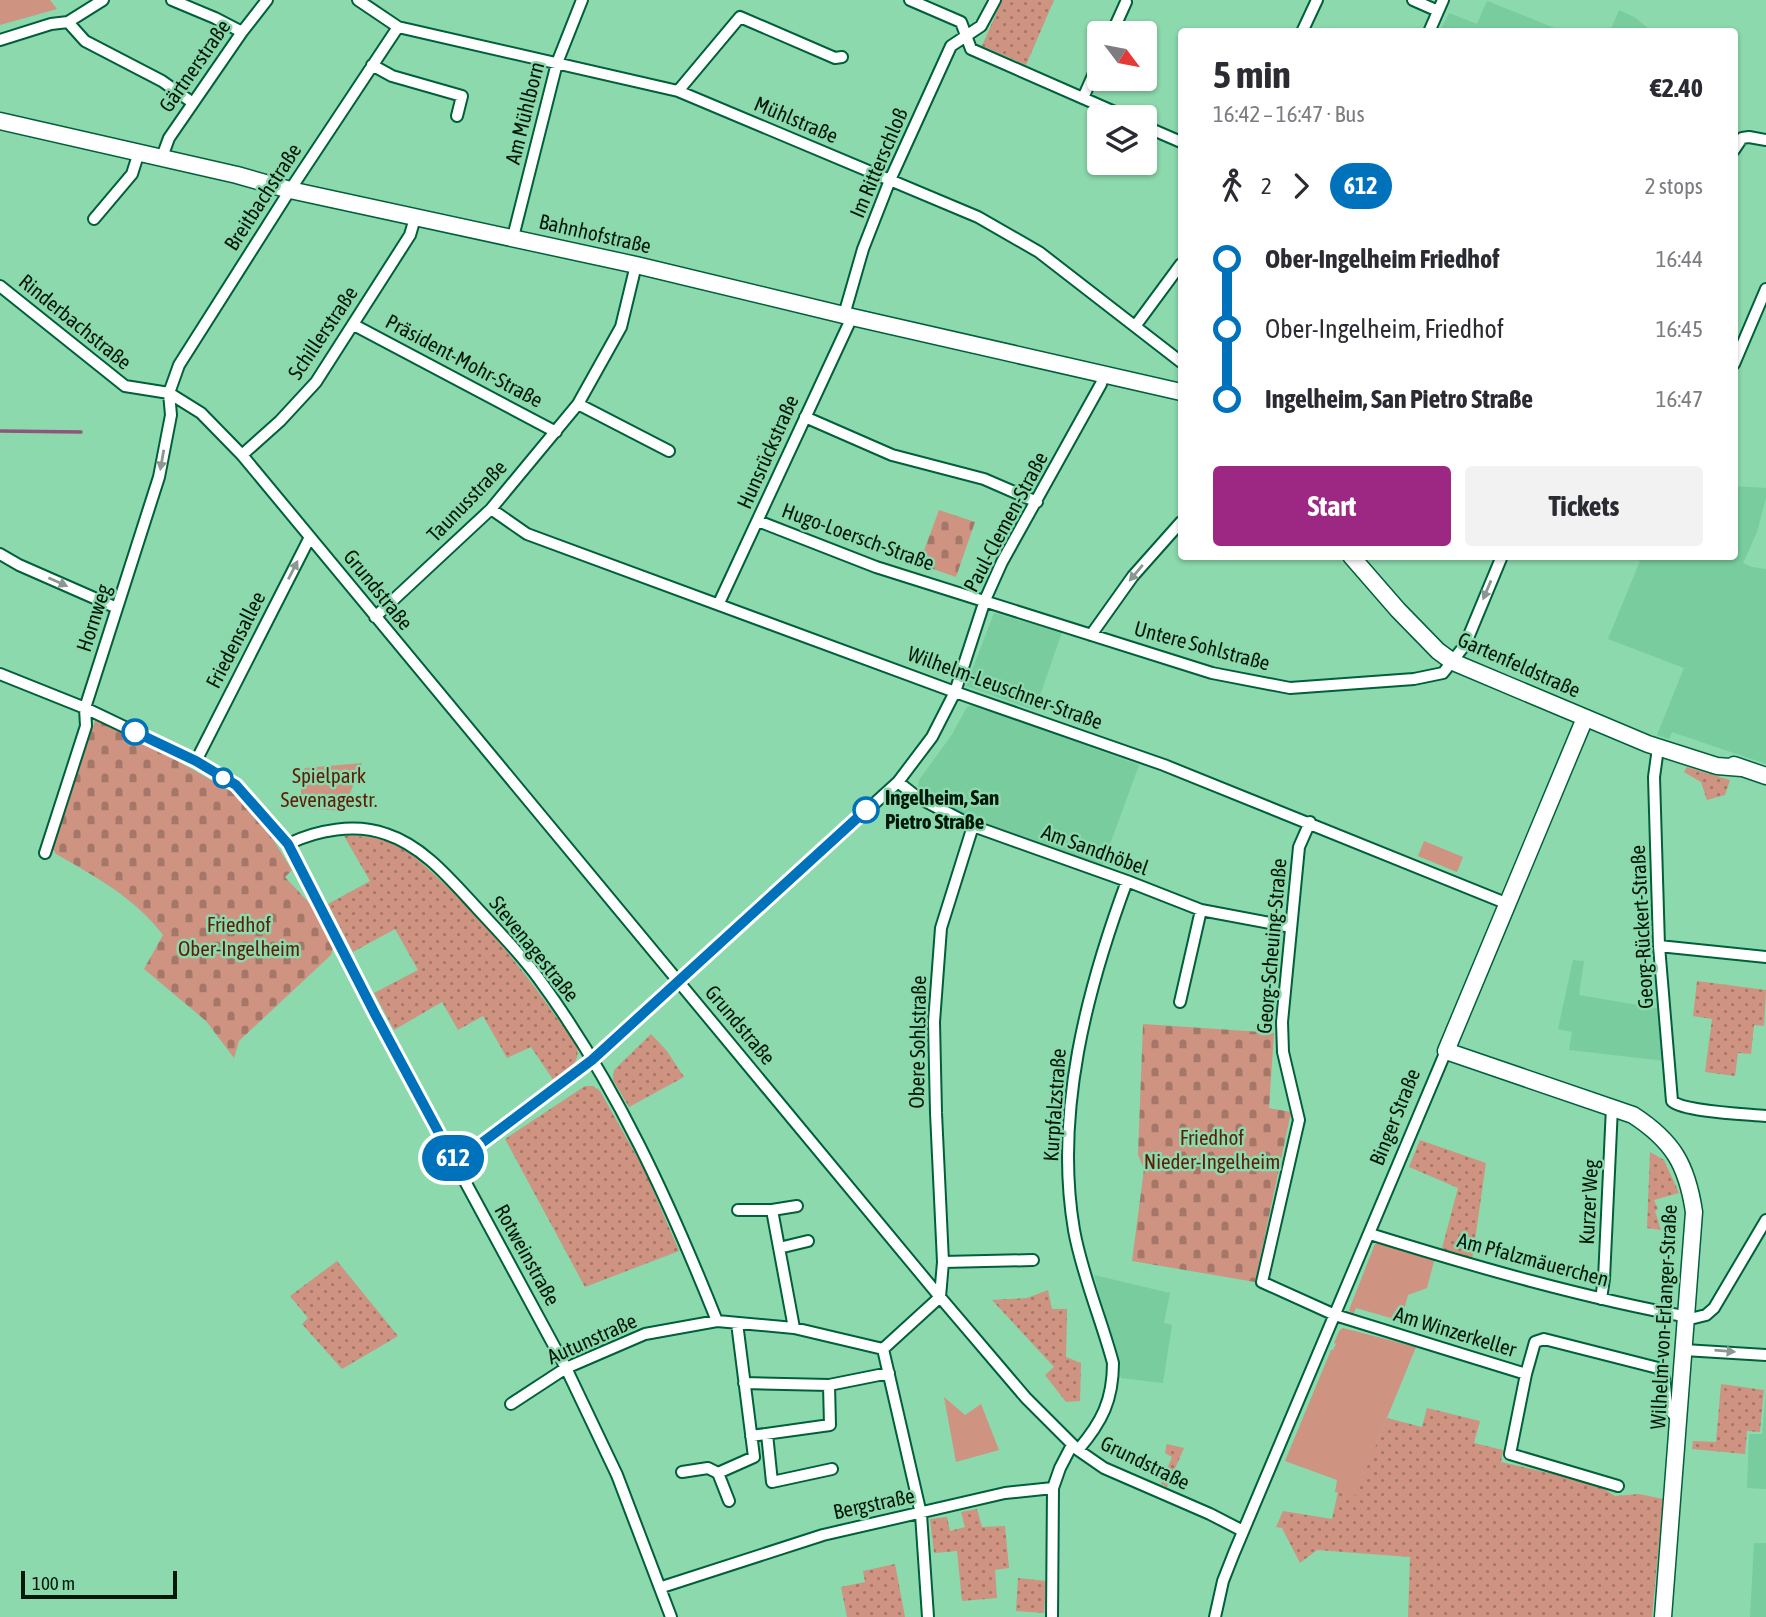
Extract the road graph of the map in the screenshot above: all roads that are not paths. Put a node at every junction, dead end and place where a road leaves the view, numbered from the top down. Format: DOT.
graph roads {
  1 [pos="103,0"];
  2 [pos="172,0"];
  3 [pos="267,0"];
  4 [pos="358,0"];
  5 [pos="582,0"];
  6 [pos="910,0"];
  7 [pos="995,0"];
  8 [pos="1317,0"];
  9 [pos="1413,0"];
  10 [pos="1126,2"];
  11 [pos="1440,5"];
  12 [pos="1117,21"];
  13 [pos="68,22"];
  14 [pos="398,27"];
  15 [pos="1303,28"];
  16 [pos="1431,28"];
  17 [pos="242,32"];
  18 [pos="966,36"];
  19 [pos="0,40"];
  20 [pos="842,57"];
  21 [pos="557,63"];
  22 [pos="372,65"];
  23 [pos="1087,89"];
  24 [pos="678,91"];
  25 [pos="1083,98"];
  26 [pos="193,103"];
  27 [pos="1099,105"];
  28 [pos="457,116"];
  29 [pos="0,121"];
  30 [pos="1157,132"];
  31 [pos="1766,139"];
  32 [pos="1178,141"];
  33 [pos="1738,143"];
  34 [pos="139,152"];
  35 [pos="162,157"];
  36 [pos="890,180"];
  37 [pos="290,190"];
  38 [pos="415,218"];
  39 [pos="94,219"];
  40 [pos="513,237"];
  41 [pos="636,265"];
  42 [pos="1178,268"];
  43 [pos="0,286"];
  44 [pos="1766,289"];
  45 [pos="848,316"];
  46 [pos="354,325"];
  47 [pos="1136,325"];
  48 [pos="1738,355"];
  49 [pos="1178,360"];
  50 [pos="1104,375"];
  51 [pos="1178,391"];
  52 [pos="169,393"];
  53 [pos="578,404"];
  54 [pos="805,417"];
  55 [pos="556,432"];
  56 [pos="669,451"];
  57 [pos="242,455"];
  58 [pos="1037,502"];
  59 [pos="491,509"];
  60 [pos="758,522"];
  61 [pos="1178,525"];
  62 [pos="310,537"];
  63 [pos="0,554"];
  64 [pos="1354,560"];
  65 [pos="1500,560"];
  66 [pos="985,600"];
  67 [pos="719,603"];
  68 [pos="117,608"];
  69 [pos="375,617"];
  70 [pos="1091,635"];
  71 [pos="1452,662"];
  72 [pos="0,674"];
  73 [pos="955,692"];
  74 [pos="85,708"];
  75 [pos="1585,718"];
  76 [pos="1658,748"];
  77 [pos="196,761"];
  78 [pos="1766,776"];
  79 [pos="898,782"];
  80 [pos="1310,822"];
  81 [pos="973,826"];
  82 [pos="288,844"];
  83 [pos="45,853"];
  84 [pos="1127,881"];
  85 [pos="1508,904"];
  86 [pos="1201,910"];
  87 [pos="1290,927"];
  88 [pos="1659,946"];
  89 [pos="1766,957"];
  90 [pos="678,981"];
  91 [pos="1180,1002"];
  92 [pos="1446,1051"];
  93 [pos="592,1060"];
  94 [pos="1612,1107"];
  95 [pos="1766,1116"];
  96 [pos="455,1163"];
  97 [pos="797,1206"];
  98 [pos="738,1210"];
  99 [pos="772,1210"];
  100 [pos="1766,1220"];
  101 [pos="1370,1234"];
  102 [pos="808,1241"];
  103 [pos="779,1248"];
  104 [pos="1033,1261"];
  105 [pos="943,1262"];
  106 [pos="940,1297"];
  107 [pos="1601,1299"];
  108 [pos="1335,1315"];
  109 [pos="1687,1317"];
  110 [pos="717,1321"];
  111 [pos="737,1323"];
  112 [pos="794,1328"];
  113 [pos="883,1349"];
  114 [pos="1684,1350"];
  115 [pos="1766,1355"];
  116 [pos="566,1368"];
  117 [pos="889,1373"];
  118 [pos="1525,1374"];
  119 [pos="744,1383"];
  120 [pos="829,1385"];
  121 [pos="511,1404"];
  122 [pos="1680,1415"];
  123 [pos="767,1434"];
  124 [pos="751,1437"];
  125 [pos="1075,1448"];
  126 [pos="832,1469"];
  127 [pos="682,1472"];
  128 [pos="718,1474"];
  129 [pos="1618,1486"];
  130 [pos="1053,1488"];
  131 [pos="729,1500"];
  132 [pos="921,1514"];
  133 [pos="1243,1531"];
  134 [pos="662,1587"];
  135 [pos="671,1617"];
  136 [pos="928,1617"];
  137 [pos="1052,1617"];
  138 [pos="1215,1617"];
  139 [pos="1663,1617"];
  1 -- 13 [label="street"];
  2 -- 17 [label="street"];
  3 -- 17 [label="street, Gärtnerstraße"];
  4 -- 14 [label="street, Mühlstraße"];
  5 -- 21 [label="street, Am Mühlborn"];
  6 -- 18 [label="street"];
  7 -- 18 [label="street, Im Ritterschloß"];
  8 -- 15 [label="street"];
  9 -- 11 [label="street"];
  10 -- 12 [label="street"];
  11 -- 16 [label="street"];
  13 -- 19 [label="street"];
  13 -- 26 [label="street"];
  14 -- 21 [label="street, Mühlstraße"];
  14 -- 22 [label="street, Breitbachstraße"];
  17 -- 26 [label="street, Gärtnerstraße"];
  18 -- 25 [label="street"];
  18 -- 36 [label="street, Im Ritterschloß"];
  20 -- 24 [label="street"];
  21 -- 24 [label="street, Mühlstraße"];
  21 -- 40 [label="street, Am Mühlborn"];
  22 -- 28 [label="street"];
  22 -- 37 [label="street, Breitbachstraße"];
  23 -- 25 [label="street"];
  24 -- 36 [label="street, Mühlstraße"];
  25 -- 27 [label="street"];
  26 -- 35 [label="street, Gärtnerstraße"];
  29 -- 34 [label="street, Bahnhofstraße"];
  30 -- 32 [label="street"];
  31 -- 33 [label="street"];
  34 -- 35 [label="street, Bahnhofstraße"];
  34 -- 39 [label="street"];
  35 -- 37 [label="street, Bahnhofstraße"];
  36 -- 45 [label="street, Im Ritterschloß"];
  36 -- 47 [label="street, Mühlstraße"];
  37 -- 38 [label="street, Bahnhofstraße"];
  37 -- 52 [label="street, Breitbachstraße"];
  38 -- 40 [label="street, Bahnhofstraße"];
  38 -- 46 [label="street, Schillerstraße"];
  40 -- 41 [label="street, Bahnhofstraße"];
  41 -- 45 [label="street, Bahnhofstraße"];
  41 -- 53 [label="street, Taunusstraße"];
  42 -- 47 [label="street"];
  43 -- 52 [label="street, Rinderbachstraße"];
  44 -- 48 [label="street"];
  45 -- 50 [label="street, Bahnhofstraße"];
  45 -- 54 [label="street, Hunsrückstraße"];
  46 -- 55 [label="street, Präsident-Mohr-Straße"];
  46 -- 57 [label="street, Schillerstraße"];
  47 -- 49 [label="street, Mühlstraße"];
  50 -- 51 [label="street, Bahnhofstraße"];
  50 -- 58 [label="street, Paul-Clemen-Straße"];
  52 -- 57 [label="street, Grundstraße"];
  52 -- 68 [label="street, Hornweg, one-way"];
  53 -- 55 [label="street, Taunusstraße"];
  53 -- 56 [label="street"];
  54 -- 58 [label="street"];
  54 -- 60 [label="street, Hunsrückstraße"];
  55 -- 59 [label="street, Taunusstraße"];
  57 -- 62 [label="street, Grundstraße"];
  58 -- 66 [label="street, Paul-Clemen-Straße"];
  59 -- 67 [label="street, Wilhelm-Leuschner-Straße"];
  59 -- 69 [label="street, Taunusstraße"];
  60 -- 66 [label="street, Hugo-Loersch-Straße"];
  60 -- 67 [label="street, Hunsrückstraße"];
  61 -- 70 [label="street, one-way"];
  62 -- 69 [label="street, Grundstraße"];
  77 -- 62 [label="street, Friedensallee, one-way"];
  63 -- 68 [label="street, one-way"];
  64 -- 71 [label="street, Gartenfeldstraße"];
  65 -- 71 [label="street, one-way"];
  66 -- 70 [label="street, Untere Sohlstraße"];
  66 -- 73 [label="street, Paul-Clemen-Straße"];
  67 -- 73 [label="street, Wilhelm-Leuschner-Straße"];
  68 -- 74 [label="street, Hornweg"];
  69 -- 90 [label="street, Grundstraße"];
  70 -- 71 [label="street, Untere Sohlstraße"];
  71 -- 75 [label="street, Gartenfeldstraße"];
  72 -- 74 [label="street, Rotweinstraße"];
  73 -- 79 [label="street, Paul-Clemen-Straße"];
  73 -- 80 [label="street, Wilhelm-Leuschner-Straße"];
  74 -- 77 [label="street, Rotweinstraße"];
  74 -- 83 [label="street, Hornweg"];
  75 -- 76 [label="street, Gartenfeldstraße"];
  75 -- 85 [label="street, Binger Straße"];
  76 -- 78 [label="street, Gartenfeldstraße"];
  76 -- 88 [label="street, Georg-Rückert-Straße"];
  77 -- 82 [label="street, Rotweinstraße"];
  79 -- 81 [label="street, Am Sandhöbel"];
  79 -- 90 [label="street, Paul-Clemen-Straße"];
  80 -- 85 [label="street, Wilhelm-Leuschner-Straße"];
  80 -- 87 [label="street, Georg-Scheuing-Straße"];
  81 -- 84 [label="street, Am Sandhöbel"];
  81 -- 105 [label="street, Obere Sohlstraße"];
  82 -- 93 [label="street, Stevenagestraße"];
  82 -- 96 [label="street, Rotweinstraße"];
  84 -- 86 [label="street, Am Sandhöbel"];
  84 -- 125 [label="street, Kurpfalzstraße"];
  85 -- 92 [label="street, Binger Straße"];
  86 -- 87 [label="street, Am Sandhöbel"];
  86 -- 91 [label="street"];
  87 -- 108 [label="street, Georg-Scheuing-Straße"];
  88 -- 89 [label="street"];
  88 -- 95 [label="street, Georg-Rückert-Straße"];
  90 -- 93 [label="street, Paul-Clemen-Straße"];
  90 -- 106 [label="street, Grundstraße"];
  92 -- 94 [label="street, Wilhelm-von-Erlanger-Straße"];
  92 -- 101 [label="street, Binger Straße"];
  93 -- 96 [label="street, Paul-Clemen-Straße"];
  93 -- 110 [label="street, Stevenagestraße"];
  94 -- 107 [label="street, Kurzer Weg"];
  94 -- 109 [label="street, Wilhelm-von-Erlanger-Straße"];
  96 -- 116 [label="street, Rotweinstraße"];
  97 -- 99 [label="street"];
  98 -- 99 [label="street"];
  99 -- 103 [label="street"];
  100 -- 109 [label="street"];
  101 -- 107 [label="street, Am Pfalzmäuerchen"];
  101 -- 108 [label="street, Binger Straße"];
  102 -- 103 [label="street"];
  103 -- 112 [label="street"];
  104 -- 105 [label="street"];
  105 -- 106 [label="street, Obere Sohlstraße"];
  106 -- 113 [label="street"];
  106 -- 125 [label="street, Grundstraße"];
  107 -- 109 [label="street, Am Pfalzmäuerchen"];
  108 -- 118 [label="street, Am Winzerkeller"];
  108 -- 133 [label="street, Binger Straße"];
  109 -- 114 [label="street, Wilhelm-von-Erlanger-Straße"];
  110 -- 111 [label="street, Autunstraße"];
  110 -- 116 [label="street, Autunstraße"];
  111 -- 112 [label="street, Autunstraße"];
  111 -- 119 [label="street"];
  112 -- 113 [label="street, Autunstraße"];
  113 -- 117 [label="street"];
  114 -- 115 [label="street, one-way"];
  114 -- 122 [label="street, Wilhelm-von-Erlanger-Straße"];
  116 -- 121 [label="street, Autunstraße"];
  116 -- 134 [label="street, Rotweinstraße"];
  117 -- 120 [label="street"];
  117 -- 132 [label="street"];
  118 -- 122 [label="street"];
  118 -- 129 [label="street, Am Winzerkeller"];
  119 -- 120 [label="street"];
  119 -- 124 [label="street"];
  120 -- 123 [label="street"];
  122 -- 139 [label="street, Wilhelm-von-Erlanger-Straße"];
  123 -- 124 [label="street"];
  123 -- 126 [label="street"];
  124 -- 128 [label="street"];
  125 -- 130 [label="street"];
  125 -- 133 [label="street, Grundstraße"];
  127 -- 128 [label="street"];
  128 -- 131 [label="street"];
  130 -- 132 [label="street, Bergstraße"];
  130 -- 137 [label="street"];
  132 -- 134 [label="street, Bergstraße"];
  132 -- 136 [label="street"];
  133 -- 138 [label="street, Binger Straße"];
  134 -- 135 [label="street, Rotweinstraße"];
}
